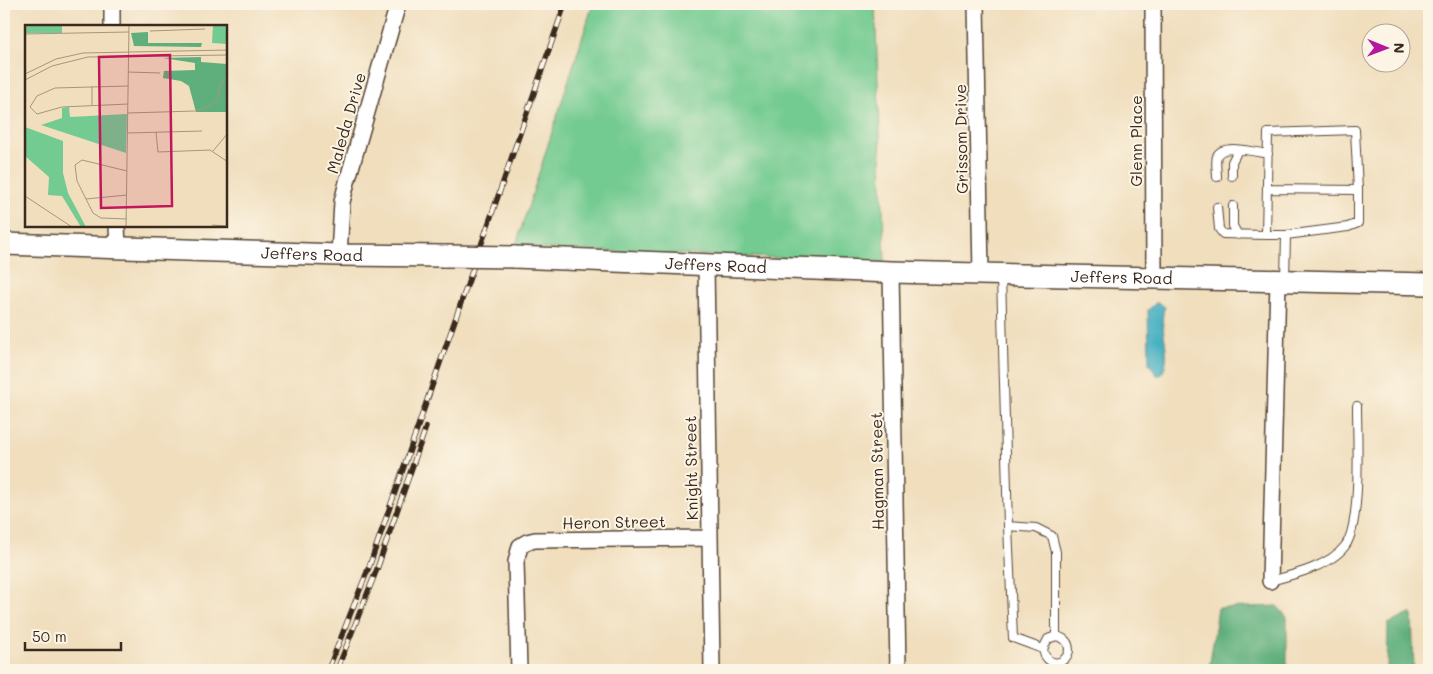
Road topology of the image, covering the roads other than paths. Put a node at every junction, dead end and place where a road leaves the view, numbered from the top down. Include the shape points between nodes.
1 (112, 4) edge
2 (398, 4) edge
3 (976, 4) edge
4 (1153, 4) edge
5 (112, 25) edge
6 (1238, 150) junction
7 (1268, 154) junction
8 (1232, 176) dead end
9 (1217, 177) dead end
10 (1267, 189) junction
11 (1358, 190) junction
12 (1217, 206) dead end
13 (1233, 206) dead end
14 (1238, 235) junction
15 (1266, 235) junction
16 (1286, 235) junction
17 (117, 237) edge
18 (4, 244) edge
19 (339, 255) junction
20 (706, 265) junction
21 (891, 272) junction
22 (991, 274) junction
23 (1154, 279) junction
24 (1282, 281) junction
25 (1429, 284) edge
26 (1357, 406) dead end
27 (1008, 526) junction
28 (709, 538) junction
29 (1270, 581) joint
30 (1056, 636) junction
31 (1043, 649) junction
32 (518, 670) edge
33 (712, 670) edge
34 (898, 670) edge

1 - 5 street
2 - 19 street, Maleda Drive via 342,202
3 - 22 street, Grissom Drive
4 - 23 street, Glenn Place
6 - 7 lane
6 - 8 lane via 1232,162
6 - 9 lane via 1222,150 1218,154
7 - 10 lane
7 - 11 lane via 1268,133 1356,130
10 - 11 lane
10 - 15 lane
11 - 16 lane via 1358,224
12 - 14 lane via 1219,229 1223,234
13 - 14 lane via 1233,226
14 - 15 lane
15 - 16 lane
16 - 24 lane
17 - 18 main road, Jeffers Road
17 - 19 main road, Jeffers Road
19 - 20 main road, Jeffers Road, bridge via 514,257
20 - 21 main road, Jeffers Road
20 - 28 street, Knight Street
21 - 22 main road, Jeffers Road
21 - 34 street, Hagman Street
22 - 23 main road, Jeffers Road
22 - 27 lane
23 - 24 main road, Jeffers Road
24 - 25 main road, Jeffers Road
24 - 29 street
26 - 29 lane via 1353,532 1337,554 1303,573
27 - 30 lane via 1036,528 1052,536 1056,552
27 - 31 lane via 1013,638
28 - 32 street, Heron Street via 535,540 520,546 516,562
28 - 33 street, Knight Street
30 - 31 lane via 1048,639
30 - 31 lane via 1067,642 1069,651 1065,659 1057,663 1049,661

